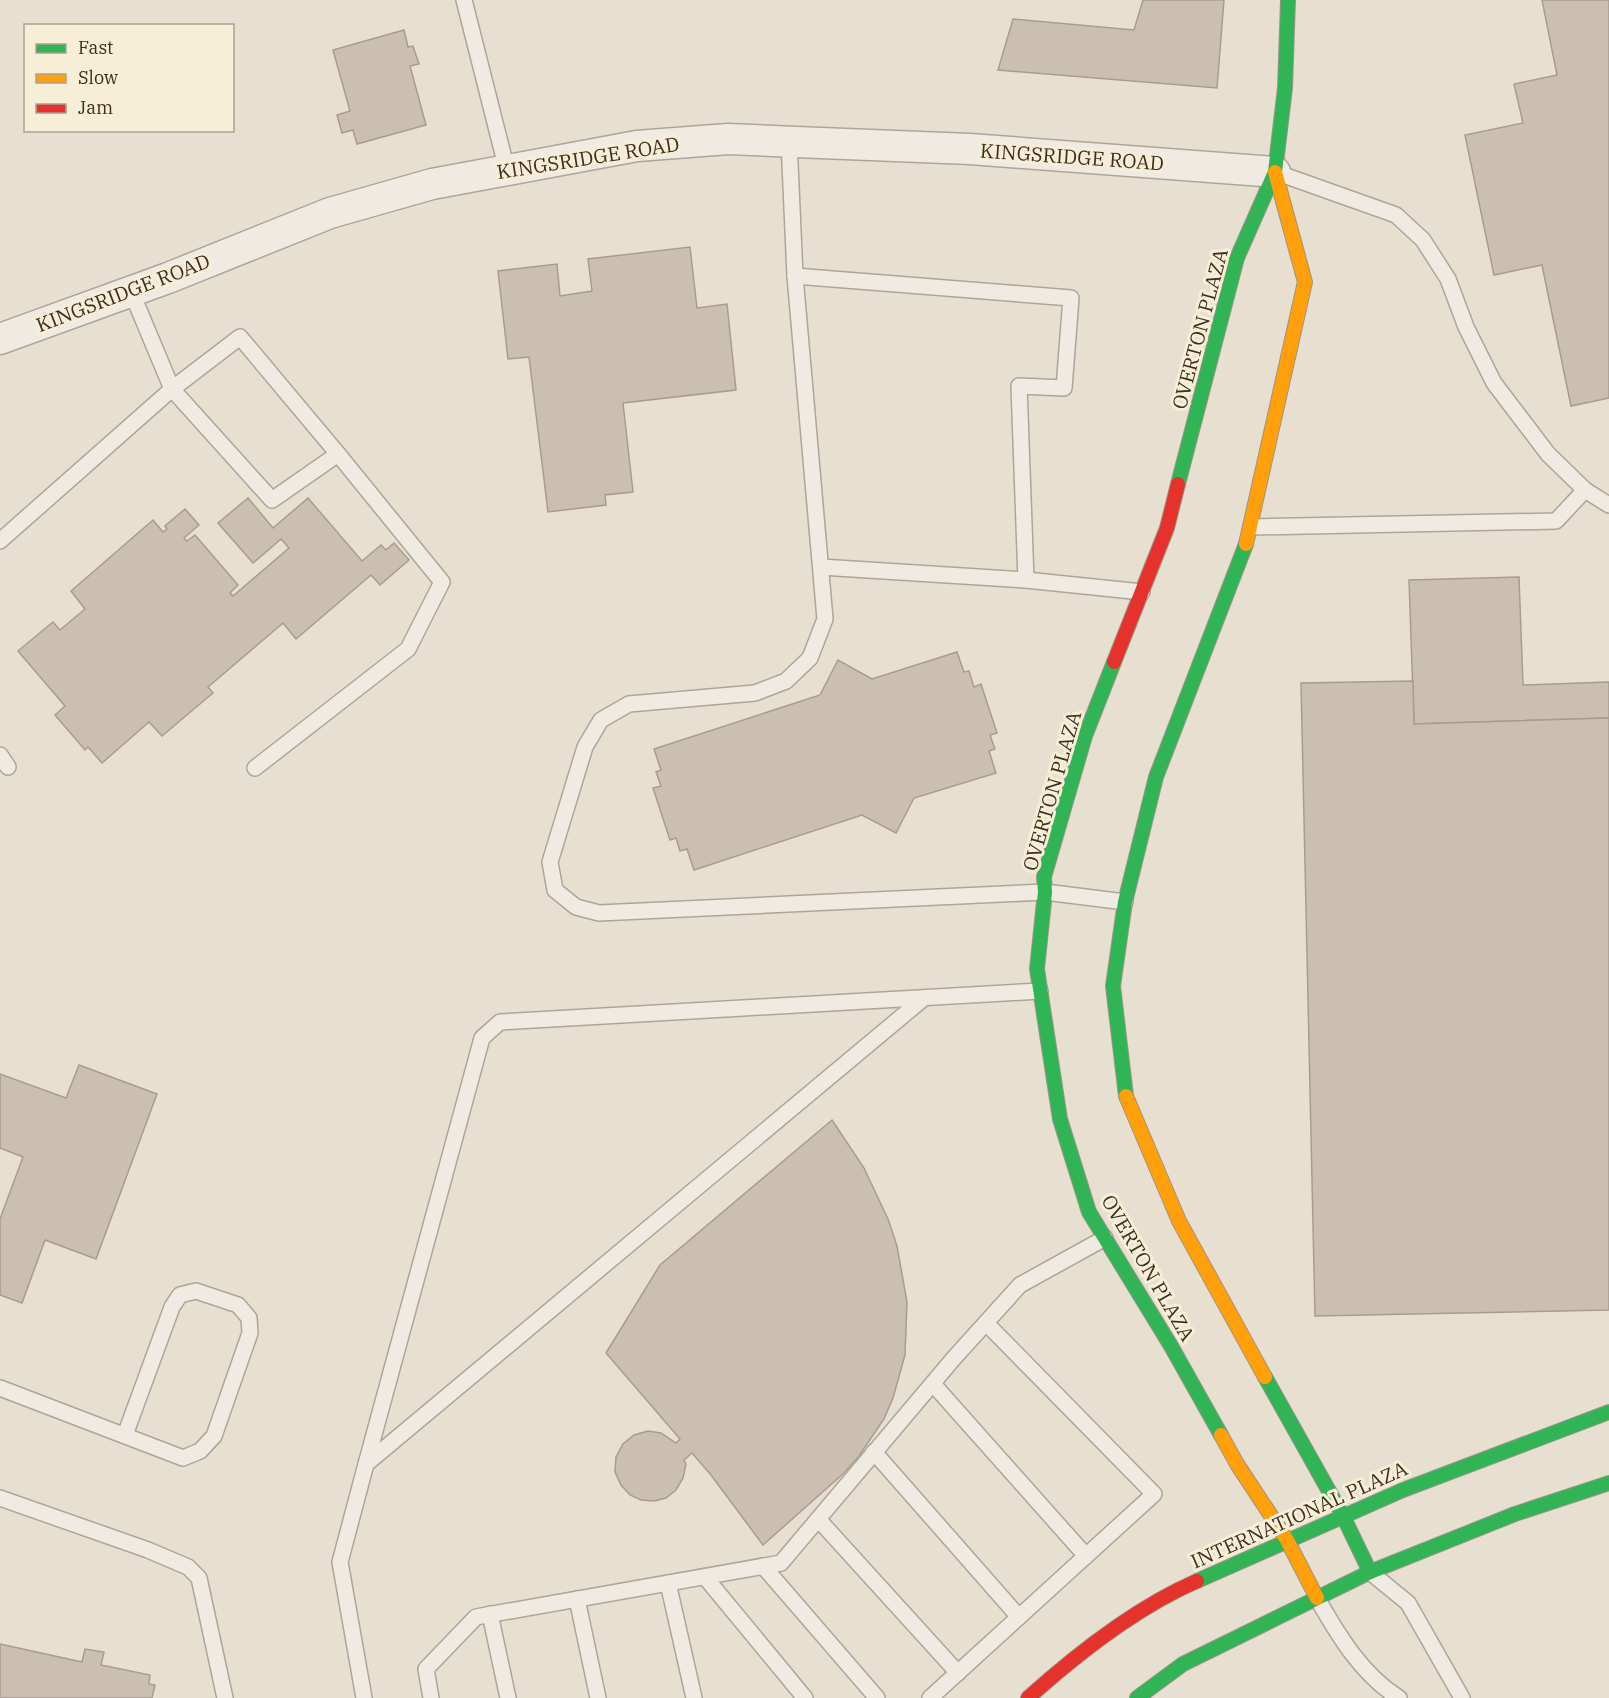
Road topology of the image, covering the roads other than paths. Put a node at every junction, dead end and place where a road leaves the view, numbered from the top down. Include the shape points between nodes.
1 (464, 0) edge
2 (1288, 0) edge
3 (789, 141) junction
4 (507, 170) junction
5 (1275, 172) junction
6 (795, 276) junction
7 (131, 291) junction
8 (0, 339) edge
9 (172, 389) junction
10 (338, 454) junction
11 (1585, 490) junction
12 (1609, 505) edge
13 (1251, 527) junction
14 (0, 541) edge
15 (821, 567) junction
16 (1026, 580) junction
17 (1142, 592) junction
18 (255, 768) dead end
19 (1045, 892) junction
20 (1125, 902) junction
21 (1040, 991) junction
22 (924, 998) junction
23 (1105, 1238) junction
24 (986, 1323) junction
25 (933, 1383) junction
26 (0, 1388) edge
27 (1609, 1412) edge
28 (125, 1435) junction
29 (874, 1452) junction
30 (366, 1464) junction
31 (1609, 1483) edge
32 (0, 1498) edge
33 (1343, 1516) junction
34 (818, 1519) junction
35 (1287, 1540) junction
36 (1086, 1556) junction
37 (763, 1566) junction
38 (1370, 1572) junction
39 (705, 1577) junction
40 (668, 1583) junction
41 (1317, 1598) junction
42 (577, 1599) junction
43 (490, 1614) junction
44 (1019, 1617) junction
45 (958, 1673) junction
46 (225, 1698) edge
47 (364, 1698) edge
48 (431, 1698) edge
49 (508, 1698) edge
50 (598, 1698) edge
51 (694, 1698) edge
52 (805, 1698) edge
53 (877, 1698) edge
54 (930, 1698) edge
55 (1028, 1698) edge
56 (1137, 1698) edge
57 (1399, 1698) edge
58 (1462, 1698) edge

1 - 4 lane
2 - 5 street, OVERTON PLAZA via 1285,88
3 - 4 street, KINGSRIDGE ROAD via 728,139 636,146
3 - 5 street, KINGSRIDGE ROAD via 970,149
3 - 6 lane
4 - 7 street, KINGSRIDGE ROAD via 432,184 330,213
5 - 11 lane via 1396,215 1422,240 1448,279 1494,383 1548,454
5 - 13 street, OVERTON PLAZA via 1305,282
5 - 17 street, OVERTON PLAZA via 1237,258 1167,528
6 - 15 lane
6 - 16 lane via 1071,298 1064,388 1019,386
7 - 8 street, KINGSRIDGE ROAD
7 - 9 lane
9 - 10 lane via 272,500
9 - 10 lane via 240,337
9 - 14 lane
10 - 18 lane via 442,582 408,649
11 - 12 lane
11 - 13 lane via 1556,521
13 - 20 street, OVERTON PLAZA via 1156,777
15 - 16 lane
15 - 19 lane via 825,619 810,658 786,681 755,693 629,704 601,720 585,747 550,862 555,890 576,907 599,914
16 - 17 lane
17 - 19 street, OVERTON PLAZA via 1085,736 1044,877
19 - 20 lane
19 - 21 street, OVERTON PLAZA via 1037,969
20 - 33 street, OVERTON PLAZA via 1113,986 1125,1094 1179,1221
21 - 22 lane
21 - 23 street, OVERTON PLAZA via 1060,1119 1089,1212
22 - 30 lane
22 - 30 lane via 500,1022 482,1038
23 - 24 lane via 1020,1285
23 - 35 street, OVERTON PLAZA via 1237,1464
24 - 25 lane
24 - 36 lane via 1154,1494
25 - 29 lane
25 - 36 lane
26 - 28 lane
27 - 33 street, INTERNATIONAL PLAZA
28 - 28 lane via 183,1458 200,1451 214,1436 250,1334 249,1318 238,1305 196,1292 180,1295 172,1307
29 - 34 lane
29 - 44 lane
30 - 47 lane via 340,1562
31 - 38 street via 1515,1514
32 - 46 lane via 188,1567 199,1578
33 - 35 street, INTERNATIONAL PLAZA
33 - 38 street, OVERTON PLAZA
34 - 37 lane via 781,1563
34 - 45 lane
35 - 41 street, OVERTON PLAZA
35 - 55 street, INTERNATIONAL PLAZA via 1174,1591 1111,1631
36 - 44 lane
37 - 39 lane
37 - 53 lane
38 - 41 street
38 - 58 lane via 1408,1603
39 - 40 lane
39 - 52 lane
40 - 42 lane
40 - 51 lane
41 - 56 street via 1183,1664
41 - 57 lane via 1342,1641 1383,1689
42 - 43 lane
42 - 50 lane
43 - 48 lane via 476,1617 426,1669
43 - 49 lane
44 - 45 lane
45 - 54 lane

